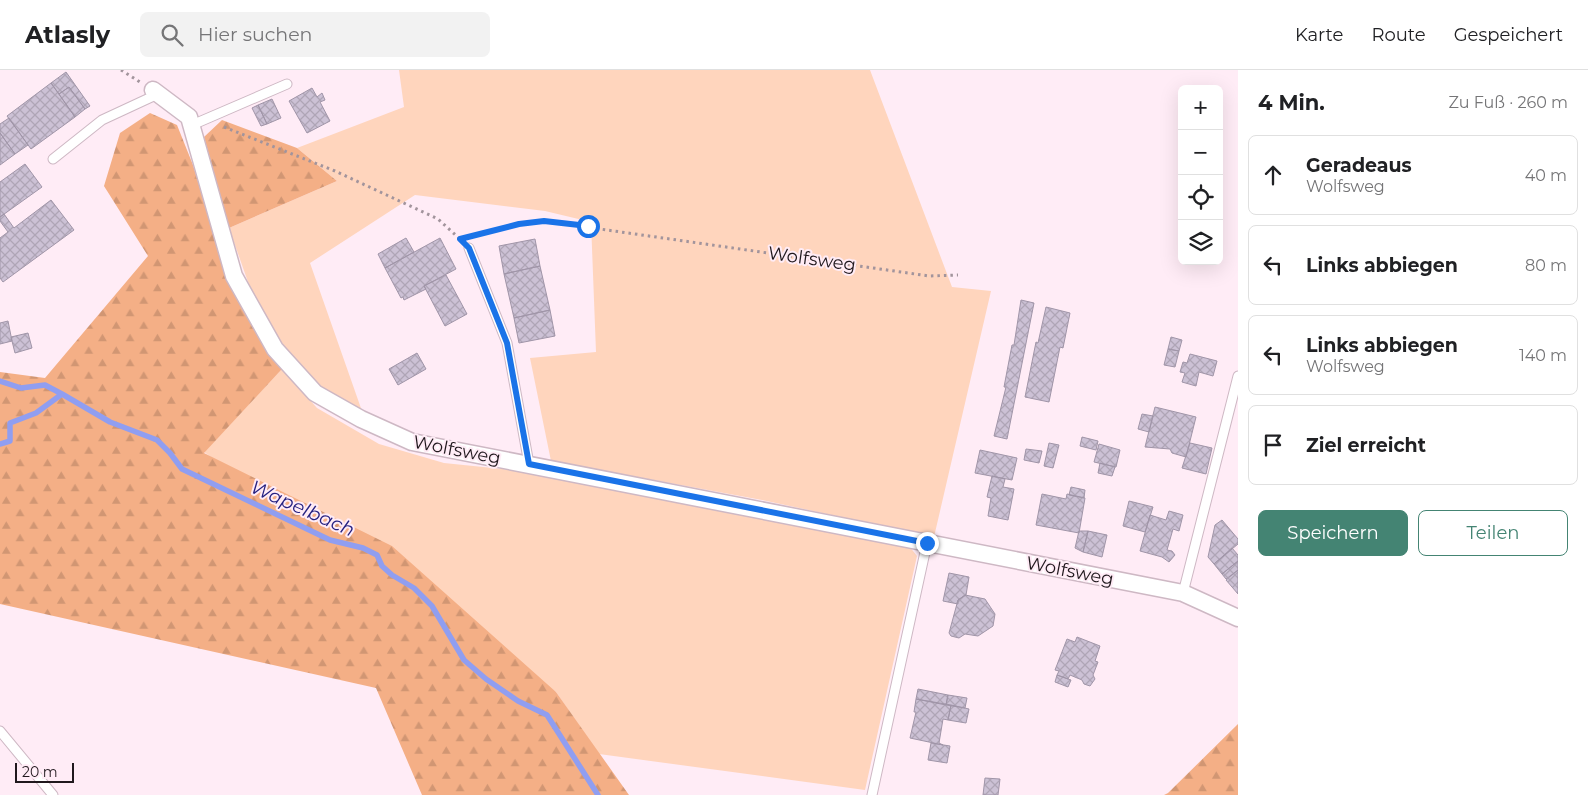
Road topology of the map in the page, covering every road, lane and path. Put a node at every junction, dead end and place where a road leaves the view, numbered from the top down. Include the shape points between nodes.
1 (287, 84) dead end
2 (155, 92) joint
3 (198, 122) junction
4 (53, 159) dead end
5 (460, 239) junction
6 (469, 248) joint
7 (958, 275) dead end
8 (1238, 376) edge
9 (529, 464) junction
10 (927, 543) junction
11 (1183, 593) junction
12 (1238, 618) edge
13 (0, 731) edge
14 (53, 795) edge
15 (872, 795) edge

1 - 3 lane
2 - 3 street, Wolfsweg
2 - 4 lane via 102,120
3 - 5 path via 335,172 438,219
3 - 9 street, Wolfsweg via 234,276 275,349 315,393 412,442
5 - 6 path
5 - 7 path, Wolfsweg via 544,221 929,276
6 - 9 lane via 507,343
8 - 11 lane
9 - 10 street, Wolfsweg
10 - 11 street, Wolfsweg
10 - 15 lane
11 - 12 street, Wolfsweg
13 - 14 lane

